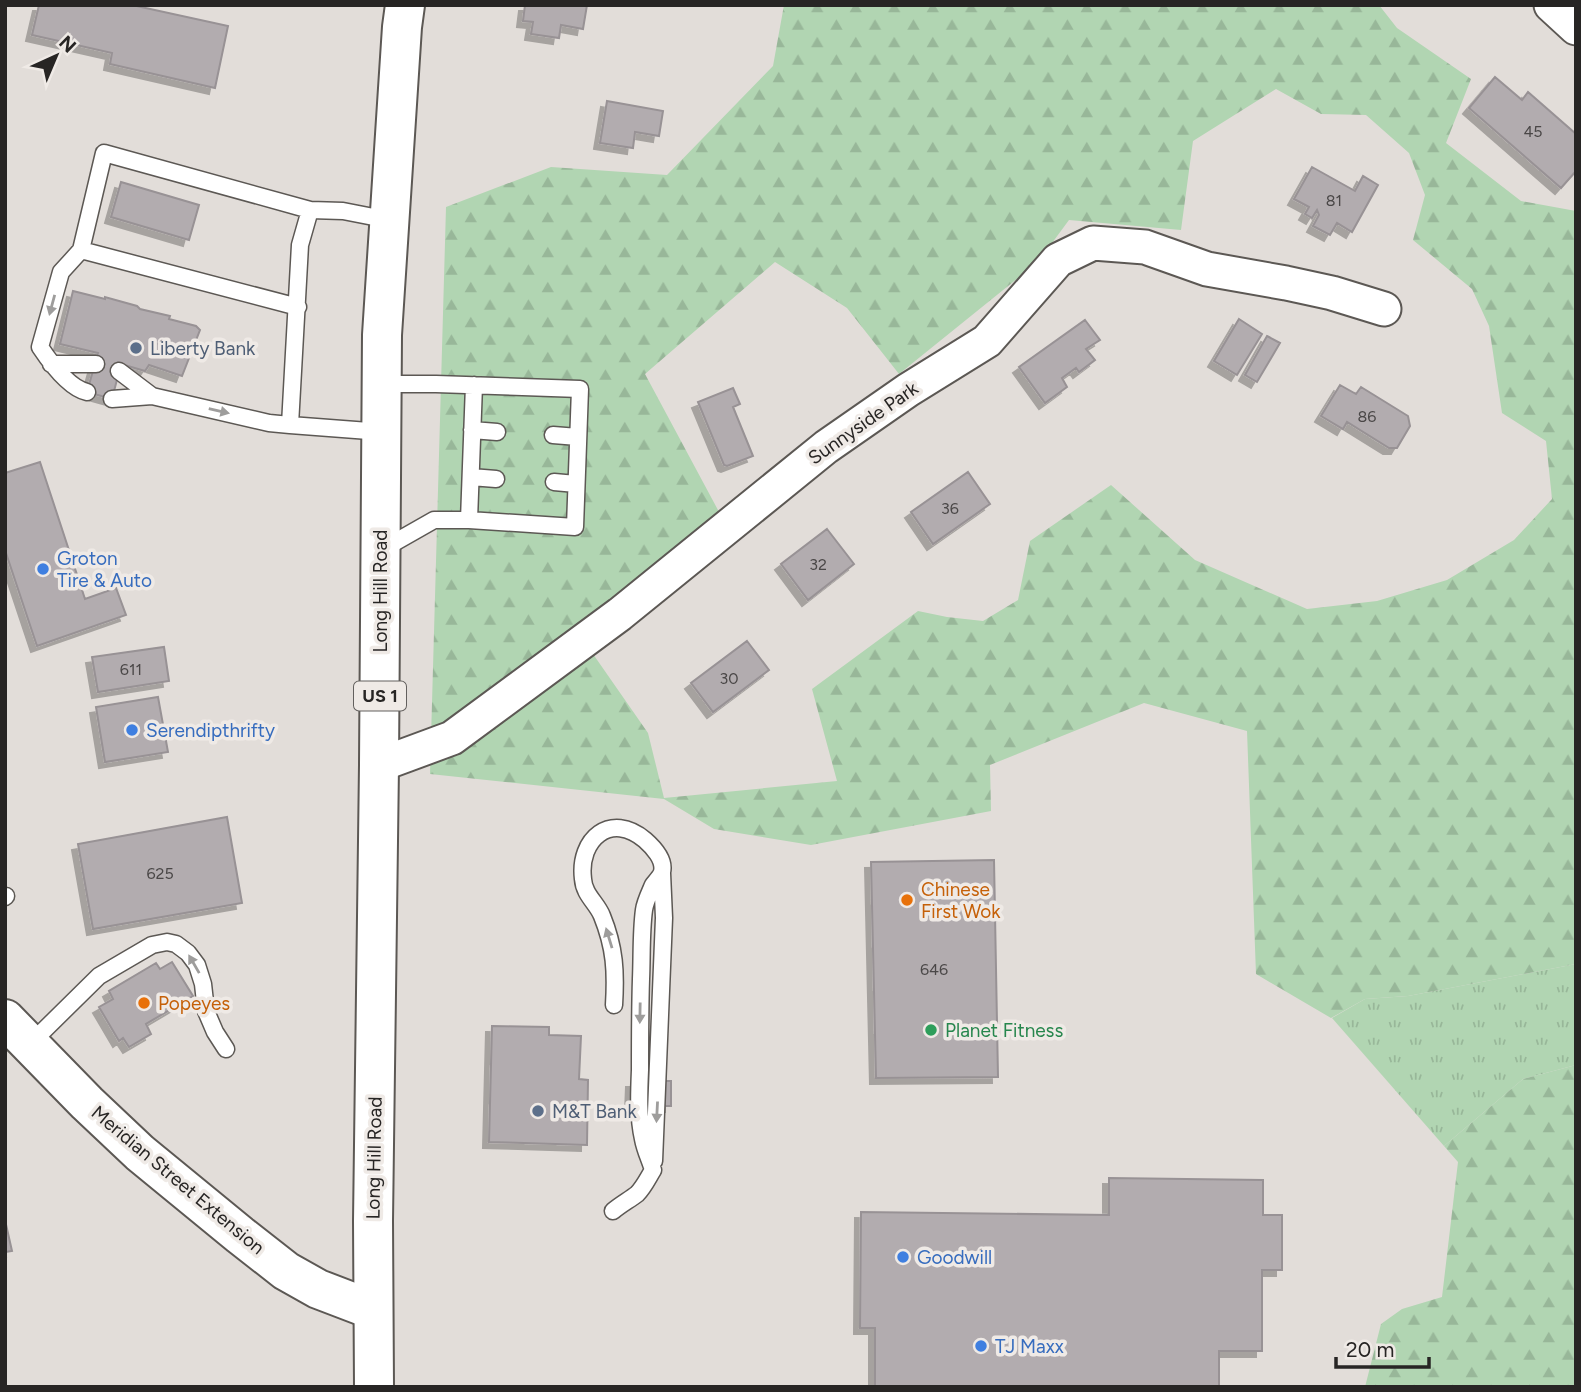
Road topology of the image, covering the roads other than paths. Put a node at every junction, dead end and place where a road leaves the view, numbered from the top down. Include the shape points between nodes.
1 (405, 5) edge
2 (1551, 5) edge
3 (1576, 28) edge
4 (310, 210) junction
5 (389, 220) junction
6 (81, 250) junction
7 (298, 307) junction
8 (1384, 309) dead end
9 (51, 364) junction
10 (96, 364) dead end
11 (119, 371) dead end
12 (383, 384) junction
13 (474, 385) junction
14 (87, 392) dead end
15 (152, 396) junction
16 (112, 399) dead end
17 (290, 425) junction
18 (472, 430) junction
19 (382, 432) junction
20 (497, 432) dead end
21 (554, 435) dead end
22 (578, 437) junction
23 (471, 477) junction
24 (496, 479) dead end
25 (554, 482) dead end
26 (576, 484) junction
27 (469, 520) junction
28 (381, 551) junction
29 (379, 765) junction
30 (614, 1006) dead end
31 (17, 1031) edge
32 (226, 1049) dead end
33 (613, 1211) dead end
34 (373, 1311) junction
35 (374, 1387) edge

1 - 5 main road, Long Hill Road / US 1
2 - 3 street
4 - 5 lane
4 - 6 lane via 104,152
4 - 7 lane via 300,245
5 - 12 main road, Long Hill Road / US 1
6 - 7 lane
6 -> 9 lane via 61,272 40,347
7 - 17 lane
8 - 29 street, Sunnyside Park via 1332,293 1207,269 1145,247 1093,243 1058,260 987,341 826,447 620,614 452,738
9 - 10 lane
9 - 14 lane
11 - 15 lane
12 - 13 lane
12 - 19 main road, Long Hill Road / US 1
13 - 18 lane
13 - 22 lane via 580,389
15 - 16 lane
15 -> 17 lane
17 - 19 lane
18 - 20 lane
18 - 23 lane
19 - 28 main road, Long Hill Road / US 1
21 - 22 lane
22 - 26 lane
23 - 24 lane
23 - 27 lane
25 - 26 lane
26 - 27 lane via 575,527
27 - 28 lane via 434,520
28 - 29 main road, Long Hill Road / US 1
29 - 34 main road, Long Hill Road / US 1
30 -> 33 lane via 613,951 583,870 588,847 602,832 622,827 654,848 662,873 644,909 641,995 639,1115 653,1170 636,1195
32 -> 31 lane via 206,1011 197,965 188,953 167,942 152,945 99,976
31 - 34 main road, Meridian Street Extension via 140,1153 286,1271
34 - 35 main road, Long Hill Road / US 1

